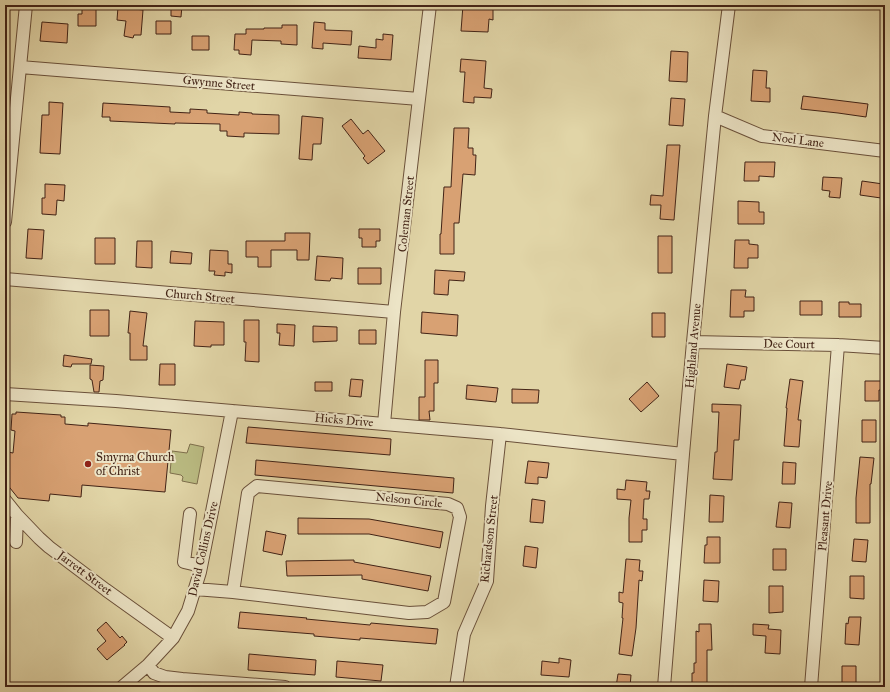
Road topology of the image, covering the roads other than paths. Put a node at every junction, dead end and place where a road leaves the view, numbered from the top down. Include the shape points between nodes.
1 (26, 5) edge
2 (430, 5) edge
3 (729, 5) edge
4 (20, 67) junction
5 (418, 99) junction
6 (715, 116) junction
7 (10, 132) edge
8 (885, 151) edge
9 (5, 222) edge
10 (5, 279) edge
11 (394, 312) junction
12 (693, 342) junction
13 (838, 345) junction
14 (885, 348) edge
15 (5, 394) edge
16 (232, 411) junction
17 (384, 424) junction
18 (500, 434) junction
19 (683, 454) junction
20 (5, 500) edge
21 (190, 514) dead end
22 (17, 515) junction
23 (16, 542) dead end
24 (201, 566) junction
25 (195, 589) junction
26 (232, 592) junction
27 (173, 638) junction
28 (148, 665) junction
29 (182, 683) edge
30 (122, 687) edge
31 (285, 687) edge
32 (456, 687) edge
33 (664, 687) edge
34 (811, 687) edge

1 - 4 street
2 - 5 street, Coleman Street
3 - 6 street, Highland Avenue
4 - 5 street, Gwynne Street
4 - 7 street
5 - 11 street, Coleman Street
6 - 8 street, Noel Lane via 762,136
6 - 12 street, Highland Avenue
7 - 9 street
10 - 11 street, Church Street
11 - 17 street, Coleman Street
12 - 13 street, Dee Court
12 - 19 street, Highland Avenue
13 - 14 street, Dee Court
13 - 34 street, Pleasant Drive
15 - 16 street, Hicks Drive
16 - 17 street, Hicks Drive
16 - 24 street, David Collins Drive
17 - 18 street, Hicks Drive
18 - 19 street, Hicks Drive
18 - 32 street, Richardson Street via 487,581 464,634
19 - 33 street, Highland Avenue
20 - 22 street, Jarrett Street
21 - 24 street via 184,562
22 - 23 street
22 - 27 street, Jarrett Street via 49,547
24 - 25 street, David Collins Drive
25 - 26 street, Nelson Circle
25 - 27 street, David Collins Drive via 188,611
26 - 26 street, Nelson Circle via 409,613 427,612 444,602 460,517 457,508 448,504 257,486 248,493
27 - 28 street, David Collins Drive
28 - 29 street via 154,673
28 - 30 street, David Collins Drive
29 - 31 street

